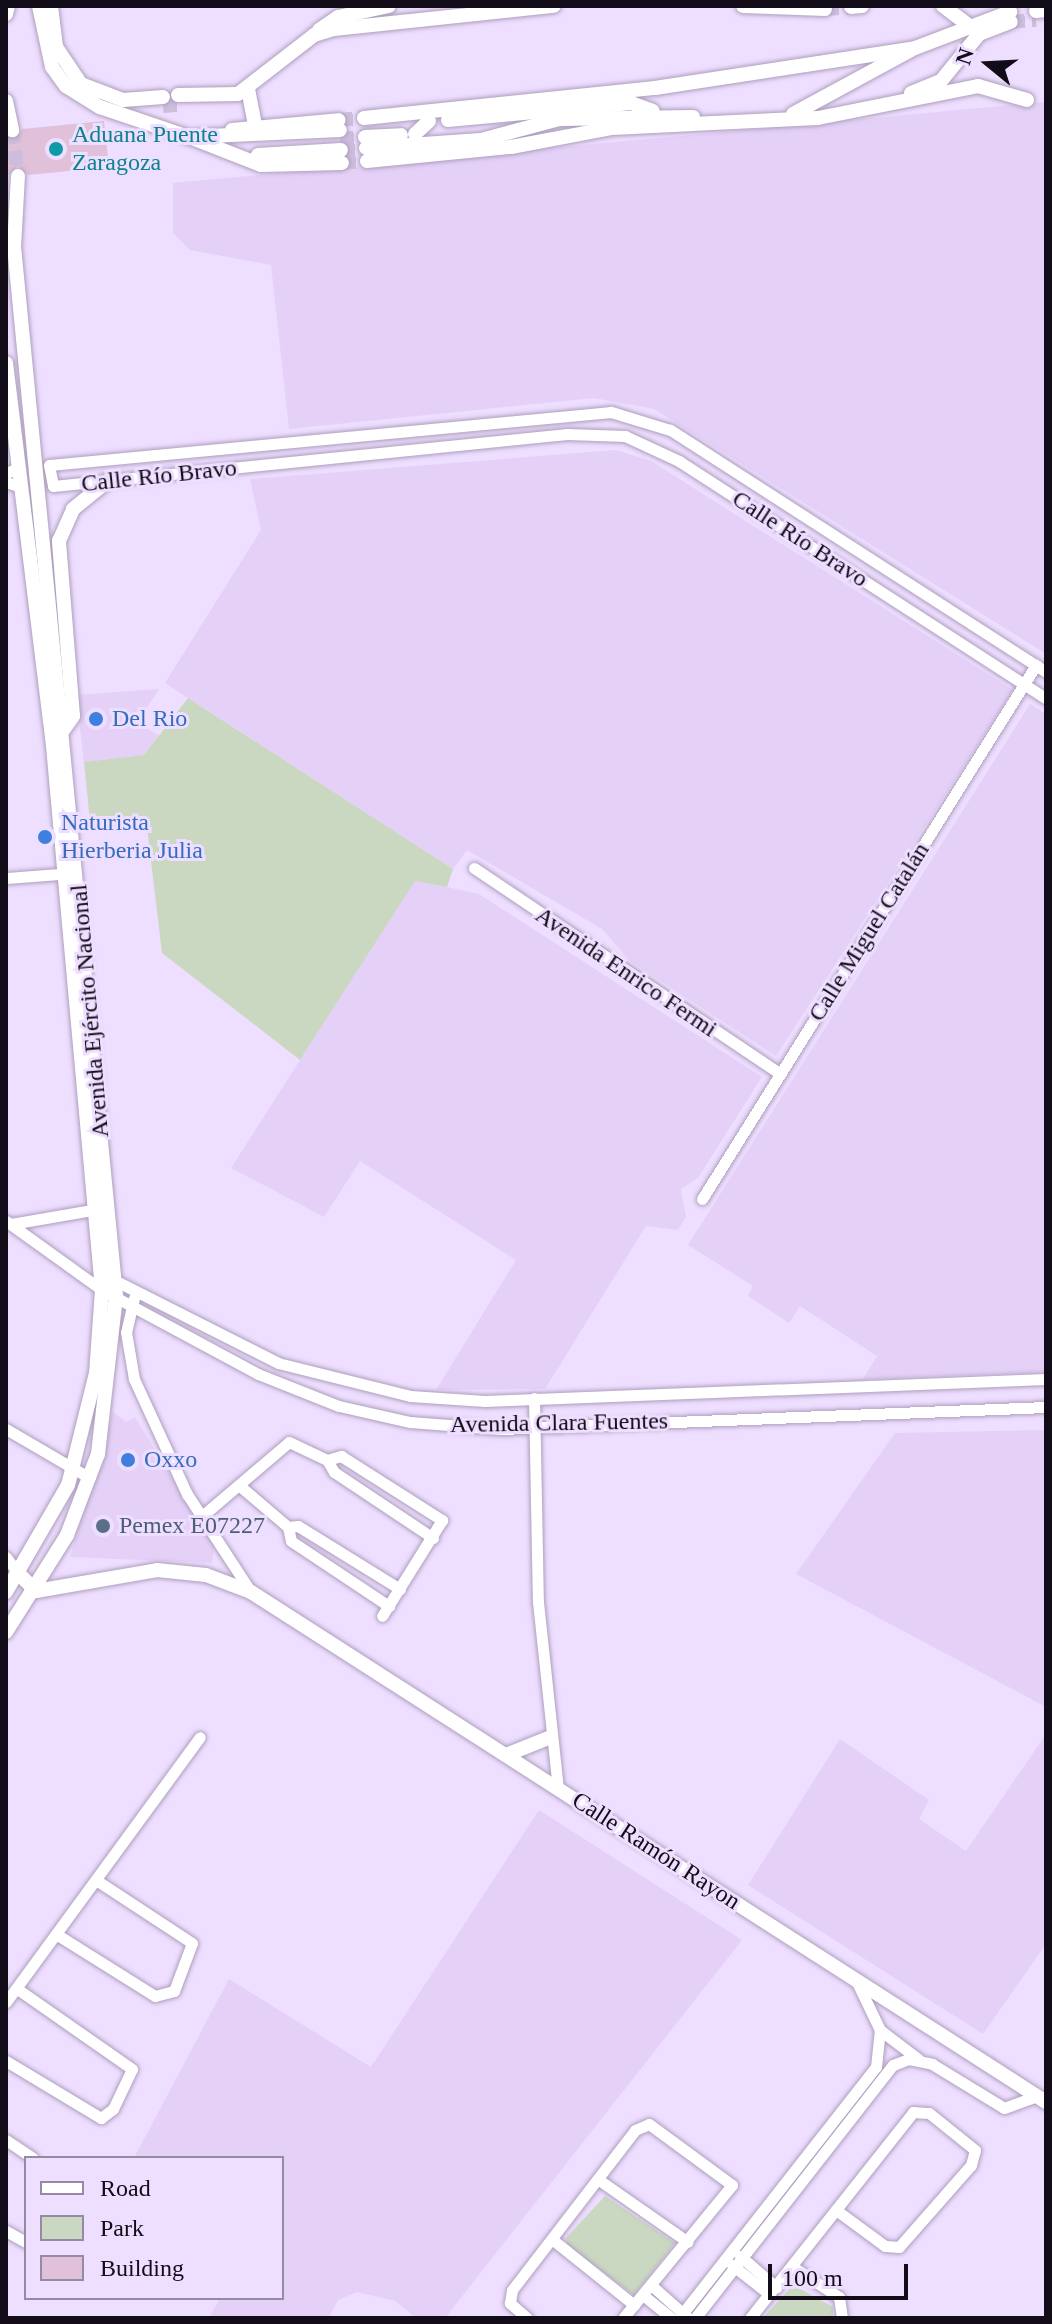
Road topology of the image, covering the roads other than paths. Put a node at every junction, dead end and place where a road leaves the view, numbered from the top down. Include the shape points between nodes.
1 (8, 6) edge
2 (39, 6) edge
3 (51, 6) edge
4 (389, 6) edge
5 (554, 6) edge
6 (743, 6) edge
7 (862, 6) edge
8 (943, 6) edge
9 (851, 7) edge
10 (825, 9) dead end
11 (6, 14) edge
12 (1011, 17) tunnel mouth
13 (973, 29) junction
14 (314, 35) junction
15 (915, 48) junction
16 (655, 88) junction
17 (248, 89) junction
18 (1027, 100) dead end
19 (6, 101) edge
20 (631, 103) junction
21 (660, 113) junction
22 (806, 117) junction
23 (786, 118) junction
24 (429, 121) junction
25 (715, 121) junction
26 (255, 126) junction
27 (12, 130) dead end
28 (415, 134) junction
29 (188, 137) junction
30 (365, 138) junction
31 (340, 140) junction
32 (431, 140) junction
33 (18, 176) tunnel mouth
34 (6, 363) edge
35 (293, 442) junction
36 (211, 449) junction
37 (293, 463) junction
38 (214, 469) junction
39 (12, 470) edge
40 (109, 480) junction
41 (6, 482) edge
42 (21, 487) junction
43 (779, 500) junction
44 (774, 523) junction
45 (49, 589) junction
46 (1041, 668) edge
47 (1025, 684) junction
48 (1046, 698) edge
49 (64, 729) junction
50 (474, 868) dead end
51 (71, 873) junction
52 (6, 878) edge
53 (780, 1074) junction
54 (702, 1199) dead end
55 (98, 1209) junction
56 (8, 1223) edge
57 (109, 1285) junction
58 (138, 1291) junction
59 (132, 1304) junction
60 (1046, 1379) edge
61 (534, 1398) junction
62 (1046, 1407) edge
63 (537, 1427) junction
64 (6, 1429) edge
65 (327, 1460) junction
66 (72, 1470) junction
67 (90, 1478) junction
68 (241, 1487) junction
69 (202, 1516) junction
70 (288, 1527) junction
71 (433, 1538) junction
72 (6, 1557) edge
73 (19, 1574) junction
74 (400, 1589) junction
75 (36, 1591) junction
76 (6, 1592) edge
77 (251, 1592) junction
78 (6, 1632) edge
79 (200, 1737) dead end
80 (548, 1738) junction
81 (506, 1755) junction
82 (558, 1788) junction
83 (96, 1880) junction
84 (56, 1934) junction
85 (855, 1978) junction
86 (16, 1988) junction
87 (6, 2002) edge
88 (880, 2030) junction
89 (919, 2059) junction
90 (6, 2061) edge
91 (1041, 2099) edge
92 (6, 2140) edge
93 (30, 2156) edge
94 (599, 2180) junction
95 (836, 2210) junction
96 (6, 2231) edge
97 (553, 2240) junction
98 (24, 2241) edge
99 (688, 2242) junction
100 (735, 2259) junction
101 (793, 2267) junction
102 (647, 2290) junction
103 (773, 2291) junction
104 (634, 2305) junction
105 (686, 2317) edge
106 (527, 2318) edge
107 (623, 2318) edge
108 (671, 2318) edge
109 (750, 2318) edge
110 (842, 2318) edge

1 - 11 main road
2 - 29 main road via 47,56 66,86 100,107
3 - 17 main road via 56,47 74,77 101,95 171,101
4 - 14 main road via 338,17
5 - 14 main road via 373,21
6 - 10 main road
7 - 9 main road
8 - 13 main road
12 - 13 main road
13 - 15 main road
13 - 22 main road via 952,71 922,90
14 - 17 main road
15 - 16 main road
15 - 23 main road via 846,92
16 - 20 main road
16 - 30 main road
17 - 26 main road
18 - 22 main road via 978,86
19 - 27 main road
20 - 21 main road
20 - 24 main road
21 - 25 main road
21 - 32 main road via 559,119 481,140
22 - 23 main road
23 - 25 main road
24 - 28 main road
24 - 30 main road
25 - 30 main road
26 - 29 main road
26 - 31 main road
28 - 30 main road
28 - 32 main road
29 - 31 main road
29 - 31 main road via 261,165
30 - 32 main road
33 - 45 main road, Avenida Ejército Nacional via 14,247
34 - 39 main road, Avenida Ejército Nacional
35 - 36 street, Calle Río Bravo
35 - 37 street
35 - 43 street, Calle Río Bravo via 611,412 670,430
36 - 38 street
36 - 40 street, Calle Río Bravo via 49,465 53,486
37 - 38 street, Calle Río Bravo
37 - 44 street, Calle Río Bravo via 605,433 652,445
38 - 40 street, Calle Río Bravo
39 - 42 main road, Avenida Ejército Nacional
39 - 45 main road via 26,474
40 - 49 main road via 73,509 59,541 73,716
41 - 42 street
42 - 51 main road, Avenida Ejército Nacional
43 - 44 street
43 - 46 street, Calle Río Bravo
44 - 47 street, Calle Río Bravo
45 - 49 main road, Avenida Ejército Nacional
46 - 47 street, Calle Miguel Catalán
47 - 48 street, Calle Río Bravo
47 - 53 street, Calle Miguel Catalán
49 - 51 main road, Avenida Ejército Nacional
50 - 53 street, Avenida Enrico Fermi
51 - 52 street
51 - 55 main road, Avenida Ejército Nacional
51 - 57 main road, Avenida Ejército Nacional
53 - 54 street, Calle Miguel Catalán
55 - 56 street
55 - 57 main road, Avenida Ejército Nacional
56 - 57 street
57 - 58 street, Avenida Clara Fuentes
57 - 59 street, Avenida Clara Fuentes
57 - 66 main road, Avenida Ejército Nacional via 96,1373
57 - 67 main road, Avenida Ejército Nacional via 110,1398
58 - 59 street
58 - 61 street, Avenida Clara Fuentes via 251,1350 339,1383 437,1399
59 - 63 street, Avenida Clara Fuentes via 258,1374 339,1406 446,1426
59 - 69 street via 126,1332 134,1379
60 - 61 street, Avenida Clara Fuentes
61 - 63 street
62 - 63 street, Avenida Clara Fuentes
63 - 80 street
64 - 66 street
65 - 68 street via 283,1443
65 - 71 street via 334,1472
65 - 71 street via 341,1456 441,1519
66 - 67 street
66 - 73 main road, Avenida Ejército Nacional
67 - 75 main road, Avenida Ejército Nacional
68 - 69 street
68 - 70 street
69 - 77 street
70 - 74 street via 298,1526
70 - 74 street via 291,1541 386,1611
71 - 74 street
72 - 73 street
73 - 75 main road
73 - 76 main road, Avenida Ejército Nacional
75 - 77 main road, Calle Ramón Rayon via 157,1570 206,1575
75 - 78 main road, Avenida Ejército Nacional
77 - 81 main road, Calle Ramón Rayon
79 - 83 street
80 - 81 main road
80 - 82 street
81 - 82 main road, Calle Ramón Rayon
82 - 85 main road, Calle Ramón Rayon
83 - 84 street
83 - 84 street via 192,1943 174,1991 155,1996
84 - 86 street
85 - 88 street
85 - 91 main road, Calle Ramón Rayon
86 - 87 street
86 - 90 street via 132,2069 113,2109 101,2118
88 - 89 street
88 - 100 street via 876,2067
89 - 91 street via 1004,2108
89 - 100 street via 887,2072
92 - 93 street
94 - 97 street
94 - 99 street
94 - 99 street via 635,2130 649,2124 725,2173 728,2192
95 - 95 street via 913,2112 929,2113 975,2150 971,2165 899,2247 885,2246
95 - 101 street
96 - 98 street
97 - 104 street
97 - 106 street via 510,2296
99 - 102 street
100 - 103 street
100 - 105 street
101 - 103 street
101 - 110 street via 839,2297
102 - 104 street
102 - 105 street
102 - 108 street
103 - 109 street
104 - 107 street

